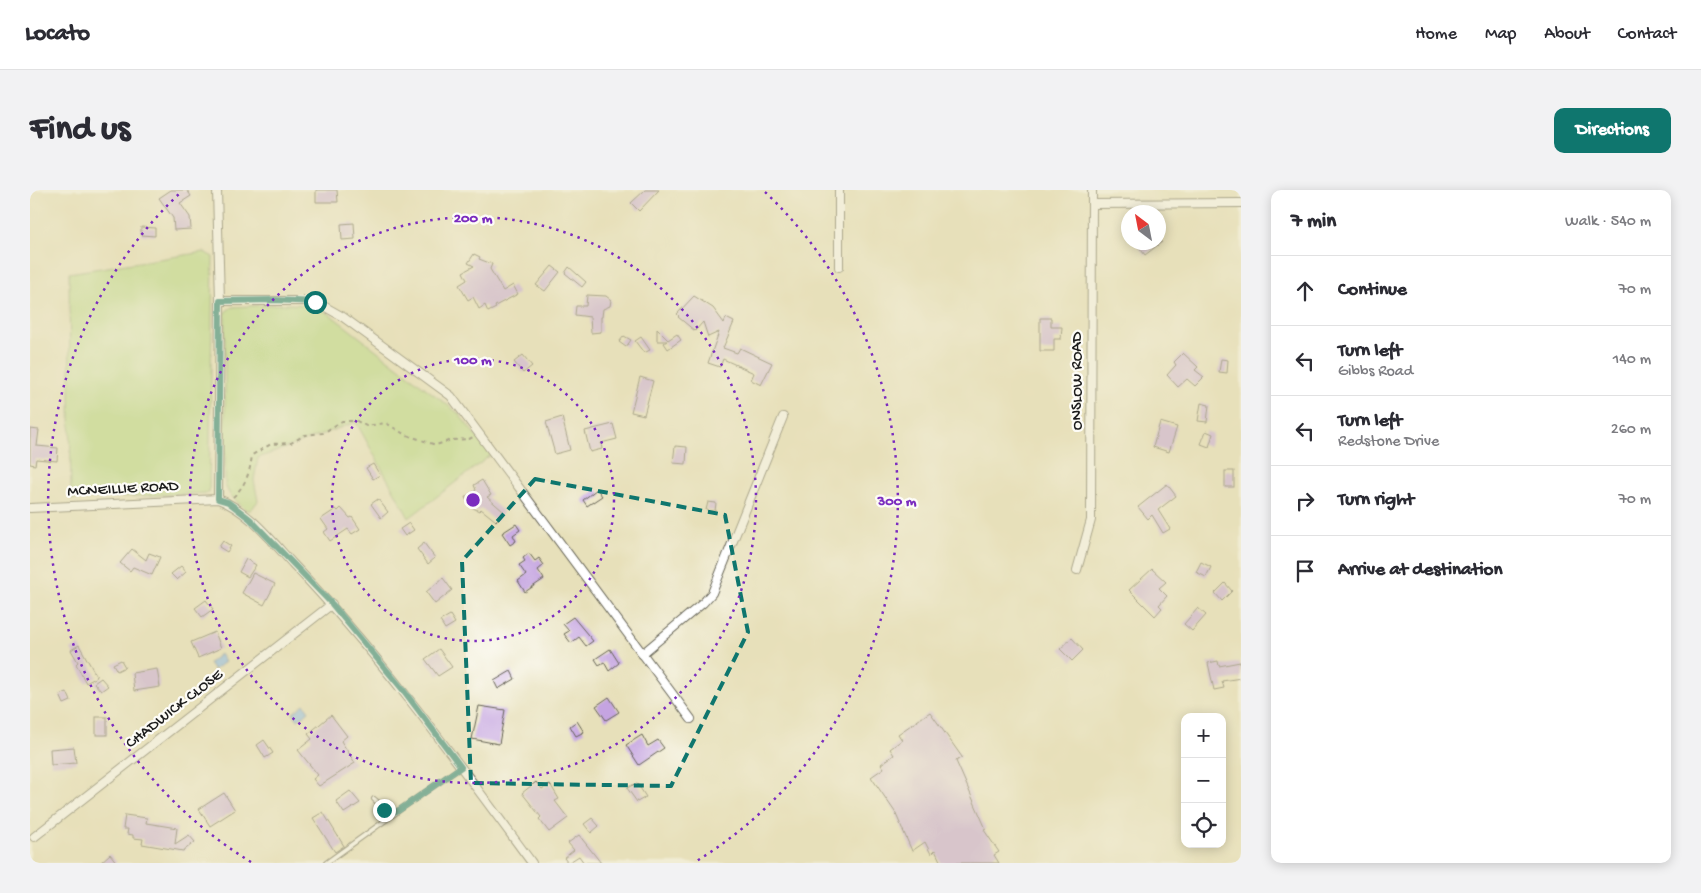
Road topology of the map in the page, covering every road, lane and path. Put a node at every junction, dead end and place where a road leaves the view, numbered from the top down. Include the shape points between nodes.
1 (217, 190) edge
2 (839, 190) edge
3 (1092, 190) edge
4 (1241, 203) edge
5 (1092, 204) junction
6 (839, 267) dead end
7 (220, 301) junction
8 (783, 417) dead end
9 (479, 434) junction
10 (218, 499) junction
11 (228, 502) junction
12 (30, 508) edge
13 (1077, 570) dead end
14 (332, 604) junction
15 (642, 654) junction
16 (691, 719) dead end
17 (461, 767) junction
18 (374, 799) dead end
19 (398, 811) junction
20 (34, 837) dead end
21 (326, 863) edge
22 (532, 863) edge

1 - 7 street
2 - 6 street
3 - 5 street, ONSLOW ROAD
4 - 5 street
5 - 13 street, ONSLOW ROAD via 1091,520
7 - 9 street via 310,301 329,309 451,396
7 - 10 street
8 - 15 street via 712,592 703,604
9 - 11 path via 436,445 386,424 366,426 357,421 342,421 323,433 305,435 291,443 271,444 252,455 250,473
9 - 15 street
10 - 11 street, MCNEILLIE ROAD
10 - 12 street, MCNEILLIE ROAD
11 - 14 street
14 - 17 street
14 - 20 street, CHADWICK CLOSE
15 - 16 street
17 - 19 lane
17 - 22 street
18 - 19 lane via 388,812
19 - 21 lane

